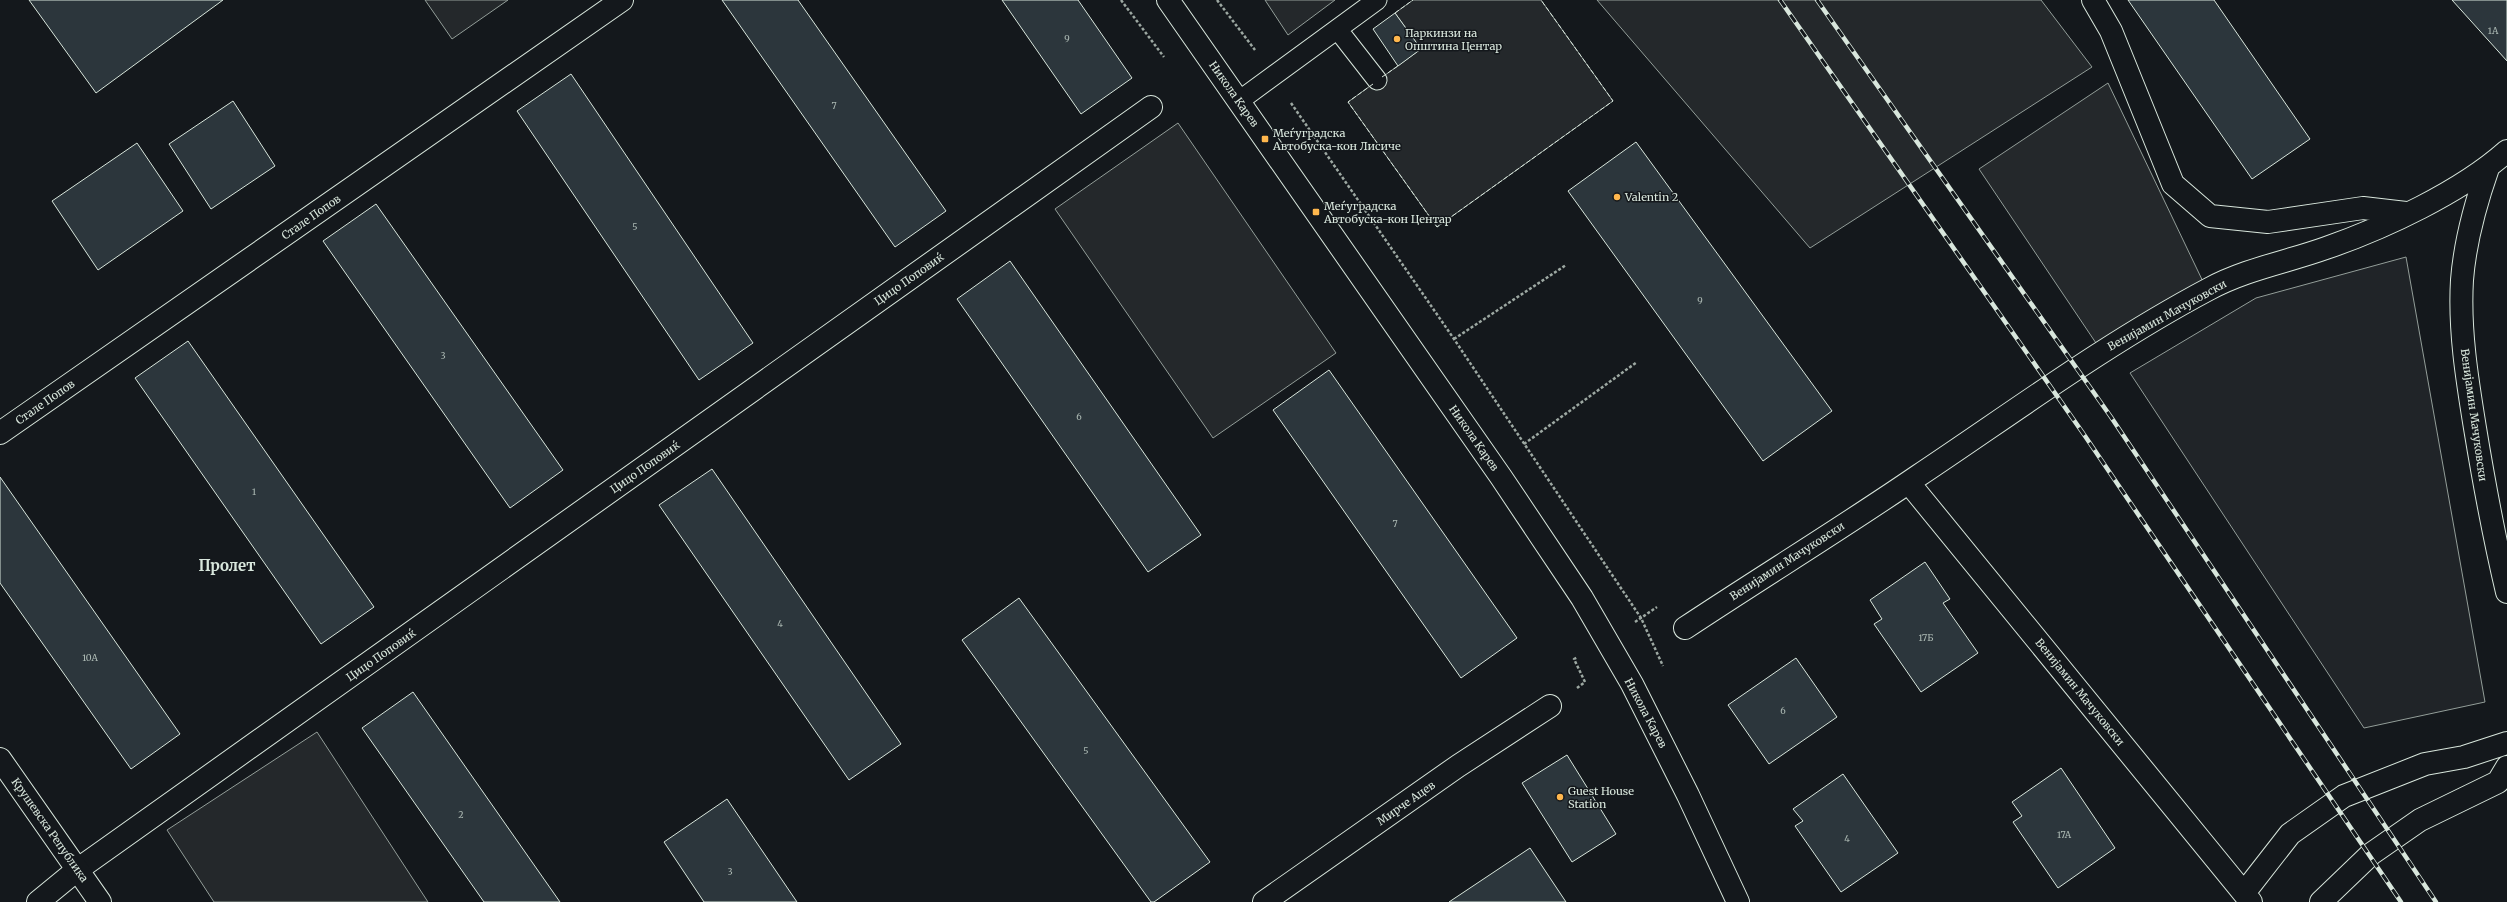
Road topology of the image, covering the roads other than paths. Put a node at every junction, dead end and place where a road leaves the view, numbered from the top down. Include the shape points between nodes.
1 (622, 0) edge
2 (1168, 0) edge
3 (1377, 0) edge
4 (2093, 0) edge
5 (1338, 30) junction
6 (1378, 80) dead end
7 (1239, 101) junction
8 (1151, 107) dead end
9 (2507, 151) edge
10 (2488, 168) junction
11 (2406, 213) junction
12 (0, 433) edge
13 (1909, 483) junction
14 (2507, 592) edge
15 (1685, 628) dead end
16 (1550, 706) dead end
17 (2507, 743) edge
18 (0, 759) edge
19 (2507, 767) edge
20 (77, 870) junction
21 (2247, 897) edge
22 (38, 902) edge
23 (100, 902) edge
24 (1264, 902) edge
25 (1738, 902) edge
26 (2321, 902) edge

1 - 12 street, Стале Попов
2 - 7 street, Никола Карев
3 - 5 lane
4 - 11 street via 2111,31 2173,184 2210,216 2268,222 2363,208
5 - 6 lane
5 - 7 lane
7 - 25 street, Никола Карев via 1501,477 1582,598 1632,684
8 - 20 street, Цицо Поповиќ
9 - 10 street, Венијамин Мачуковски
10 - 11 street, Венијамин Мачуковски
10 - 14 street, Венијамин Мачуковски via 2475,205 2467,243 2462,280 2462,322 2468,385 2480,460 2494,540
11 - 13 street, Венијамин Мачуковски via 2326,249 2268,265 2207,290 2116,343
13 - 15 street, Венијамин Мачуковски
13 - 21 street, Венијамин Мачуковски
16 - 24 street, Мирче Ацев via 1458,766
17 - 21 street via 2464,757 2425,764 2344,796 2290,834
18 - 20 street, Крушевска Република
19 - 26 street via 2498,782 2420,820 2371,854
20 - 22 street
20 - 23 street, Крушевска Република

